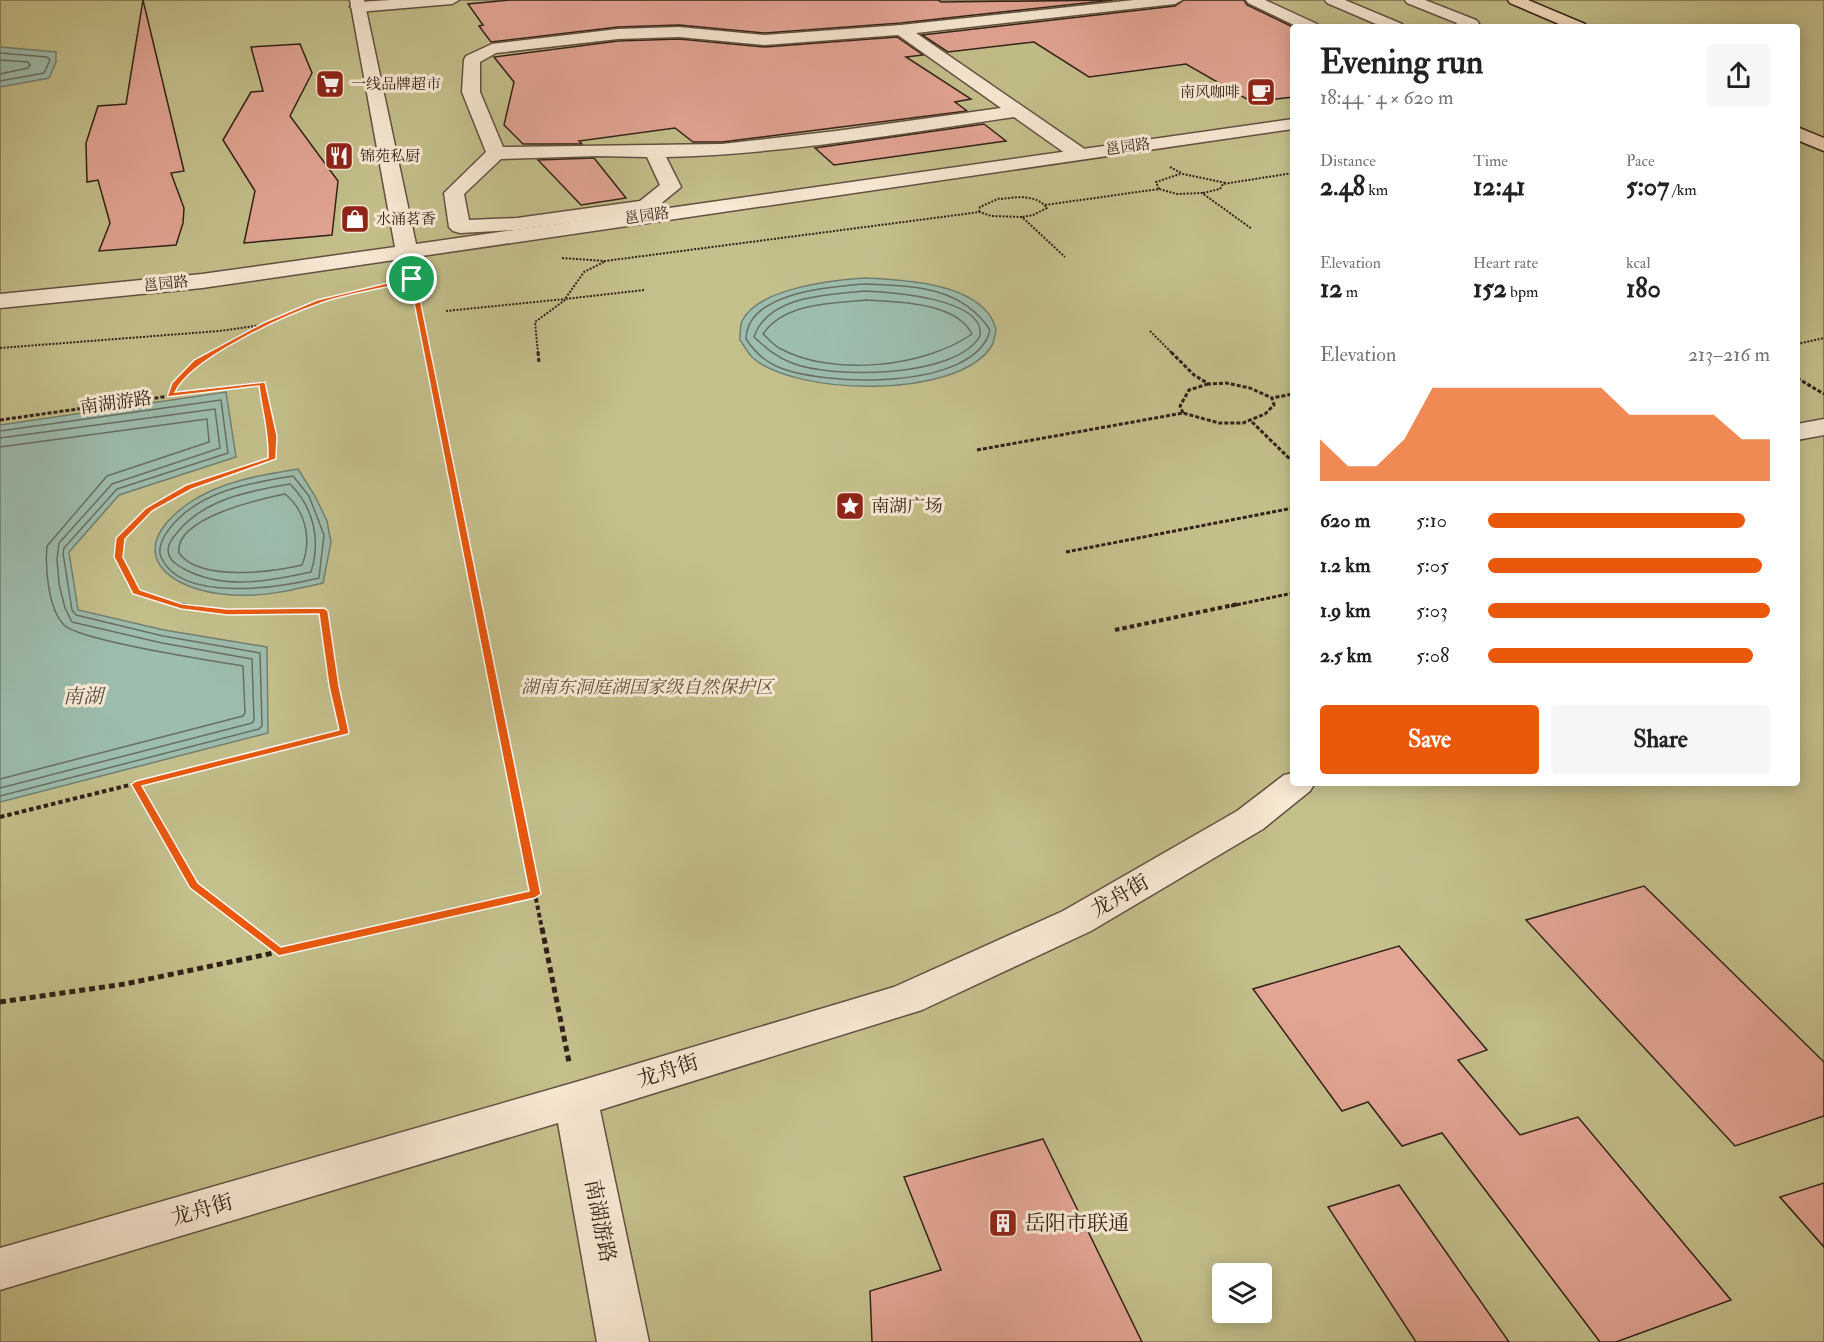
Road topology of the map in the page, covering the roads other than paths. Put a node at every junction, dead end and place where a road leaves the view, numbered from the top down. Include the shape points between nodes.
1 (452, 0) edge
2 (1175, 0) edge
3 (1253, 0) edge
4 (1332, 0) edge
5 (1412, 0) edge
6 (1515, 0) edge
7 (357, 3) edge
8 (1500, 4) dead end
9 (1305, 24) edge
10 (1389, 24) edge
11 (1468, 24) edge
12 (1545, 24) edge
13 (1572, 24) edge
14 (901, 30) junction
15 (1016, 111) junction
16 (1800, 120) edge
17 (1290, 124) edge
18 (1824, 130) edge
19 (1800, 134) edge
20 (1824, 145) edge
21 (654, 152) junction
22 (496, 153) junction
23 (1078, 154) junction
24 (407, 251) junction
25 (0, 301) edge
26 (1824, 427) edge
27 (1800, 431) edge
28 (1293, 786) edge
29 (576, 1100) junction
30 (0, 1269) edge
31 (623, 1342) edge

1 - 7 street
2 - 14 street
3 - 9 street
4 - 10 street
5 - 11 street
6 - 13 main road
7 - 24 street
8 - 12 main road
14 - 15 street
14 - 22 street via 765,40 679,32 618,34 492,49 472,60 471,92
15 - 21 street via 722,150
15 - 23 street
16 - 18 main road
17 - 23 street, 邕园路
19 - 20 main road
21 - 22 street
21 - 22 street via 671,187 646,206 518,224 460,227 454,193
23 - 24 street, 邕园路
24 - 25 street, 邕园路 via 202,281
26 - 27 street
28 - 29 street, 龙舟街 via 1251,820 1077,921 907,999
29 - 30 street, 龙舟街
29 - 31 street, 南湖游路

